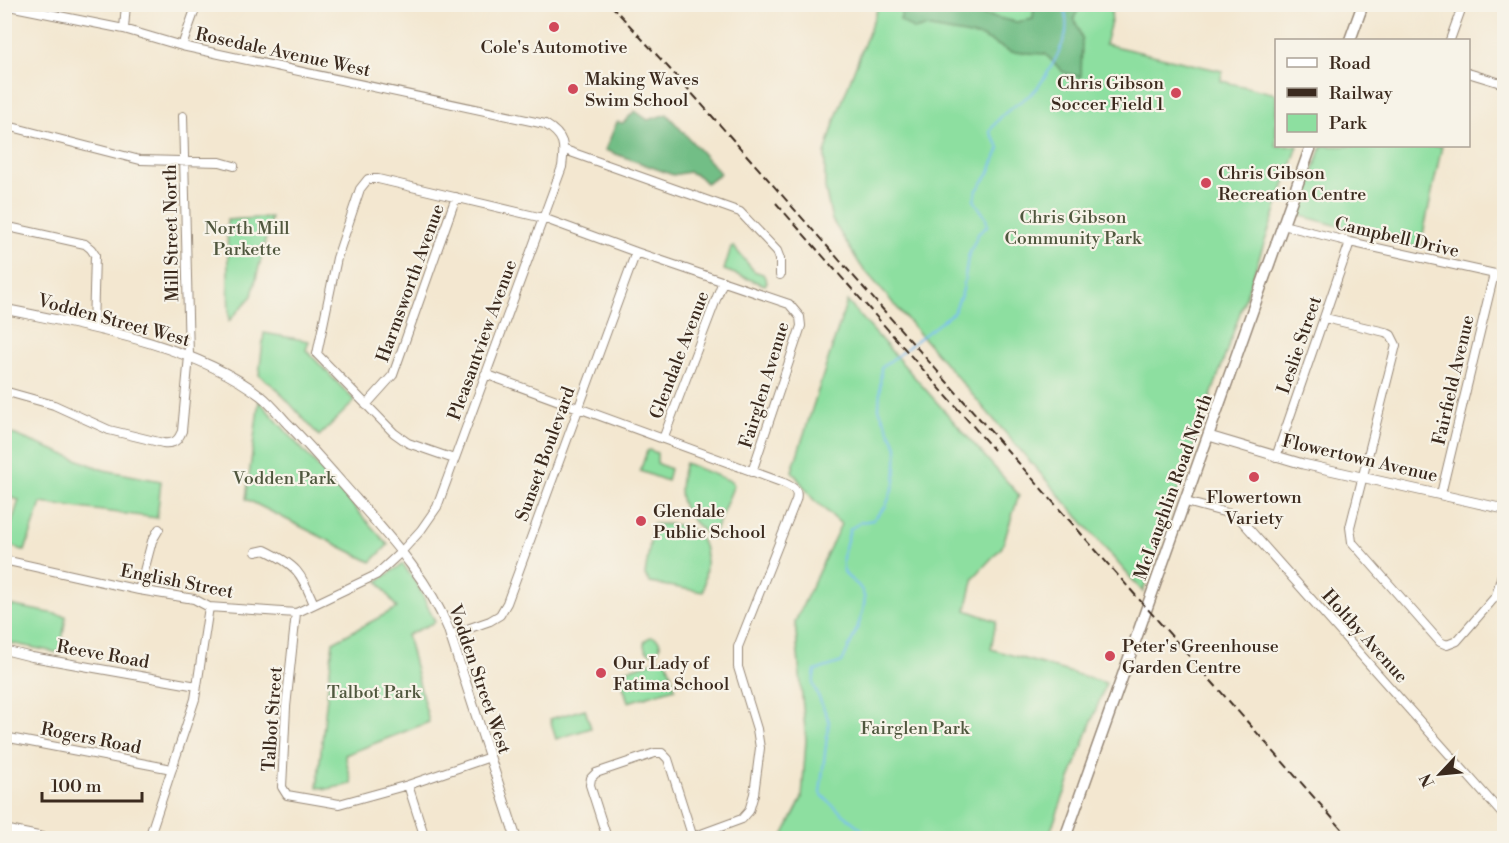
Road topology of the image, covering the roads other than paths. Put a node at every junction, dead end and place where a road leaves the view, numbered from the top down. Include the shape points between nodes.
1 (126, 4) edge
2 (197, 4) edge
3 (1363, 4) edge
4 (1463, 4) edge
5 (7, 5) edge
6 (4, 18) edge
7 (124, 29) junction
8 (1350, 39) edge
9 (1450, 39) edge
10 (182, 46) junction
11 (1470, 74) edge
12 (1504, 84) edge
13 (183, 116) dead end
14 (4, 125) edge
15 (1311, 147) edge
16 (565, 150) junction
17 (185, 161) junction
18 (234, 166) dead end
19 (456, 197) junction
20 (543, 218) junction
21 (1283, 225) junction
22 (4, 226) edge
23 (1350, 243) junction
24 (636, 252) junction
25 (1494, 274) junction
26 (780, 275) dead end
27 (1504, 276) edge
28 (723, 281) junction
29 (4, 309) edge
30 (1325, 318) junction
31 (93, 328) junction
32 (189, 356) junction
33 (485, 374) junction
34 (4, 391) edge
35 (366, 405) junction
36 (578, 407) junction
37 (1209, 436) junction
38 (663, 439) junction
39 (1276, 457) junction
40 (454, 459) junction
41 (752, 472) junction
42 (1362, 476) junction
43 (1441, 494) junction
44 (1186, 502) junction
45 (1504, 508) edge
46 (159, 529) dead end
47 (256, 552) dead end
48 (401, 552) junction
49 (4, 560) edge
50 (1504, 567) edge
51 (139, 590) junction
52 (314, 604) junction
53 (209, 607) junction
54 (296, 613) junction
55 (450, 635) junction
56 (4, 650) edge
57 (197, 686) junction
58 (4, 736) edge
59 (490, 757) junction
60 (172, 770) junction
61 (408, 785) junction
62 (1504, 816) edge
63 (4, 829) edge
64 (48, 838) edge
65 (149, 838) edge
66 (426, 838) edge
67 (516, 838) edge
68 (607, 838) edge
69 (693, 838) edge
70 (1065, 838) edge

1 - 7 street
2 - 10 street
3 - 8 main road
4 - 9 street
5 - 6 street
5 - 7 street, Rosedale Avenue West
7 - 10 street, Rosedale Avenue West
10 - 16 street, Rosedale Avenue West via 545,124 555,130
11 - 12 street
13 - 17 street, Mill Street North
14 - 17 street via 140,159
15 - 21 main road, McLaughlin Road North
16 - 20 street, Pleasantview Avenue
16 - 26 street via 740,212 777,251
17 - 18 street
17 - 32 street, Mill Street North
19 - 20 street, Fairglen Avenue
19 - 35 street, Harmsworth Avenue via 393,375
19 - 35 street, Fairglen Avenue via 378,179 368,179 360,189 337,258 317,354
20 - 24 street, Fairglen Avenue
20 - 33 street, Pleasantview Avenue
21 - 23 street, Campbell Drive
21 - 37 main road, McLaughlin Road North
22 - 31 street via 85,244 91,249 95,255
23 - 25 street, Campbell Drive
23 - 30 street, Leslie Street
24 - 28 street, Fairglen Avenue
24 - 36 street, Sunset Boulevard
25 - 27 street, Campbell Drive
25 - 43 street, Fairfield Avenue
28 - 38 street, Glendale Avenue
28 - 41 street, Fairglen Avenue via 789,304 800,317 801,326
29 - 31 street, Vodden Street West
30 - 39 street, Leslie Street
30 - 42 street via 1385,332 1396,345
31 - 32 street, Vodden Street West
32 - 34 street, Mill Street North via 182,431 172,444 109,430 54,405
32 - 48 street, Vodden Street West via 261,396
33 - 36 street
33 - 40 street, Pleasantview Avenue
35 - 40 street via 408,443
36 - 38 street
36 - 55 street, Sunset Boulevard via 507,603 500,615 490,621
37 - 39 street, Flowertown Avenue
37 - 44 main road, McLaughlin Road North
38 - 41 street
39 - 42 street, Flowertown Avenue
40 - 48 street, Pleasantview Avenue via 437,507
41 - 69 street, Fairglen Avenue via 795,488 798,494 738,647 738,667 760,748 753,794 749,811 742,819
42 - 43 street, Flowertown Avenue
42 - 50 street via 1350,526 1352,543 1440,642 1447,645 1457,641 1496,596
43 - 45 street, Flowertown Avenue
44 - 62 street, Holtby Avenue via 1240,520
44 - 70 main road, McLaughlin Road North
46 - 51 street
47 - 52 street via 265,550 293,565
48 - 52 street via 373,578
48 - 55 street, Vodden Street West via 430,590
49 - 51 street, English Street
51 - 53 street, English Street via 194,599
52 - 54 street
53 - 54 street, English Street
53 - 57 street
54 - 61 street, Talbot Street via 282,787 287,795 339,804
55 - 59 street, Vodden Street West
56 - 57 street, Reeve Road
57 - 60 street
58 - 60 street, Rogers Road
59 - 61 street, Talbot Street
59 - 67 street, Vodden Street West
60 - 65 street
61 - 66 street
63 - 64 street
68 - 69 street via 591,778 655,753 668,759

